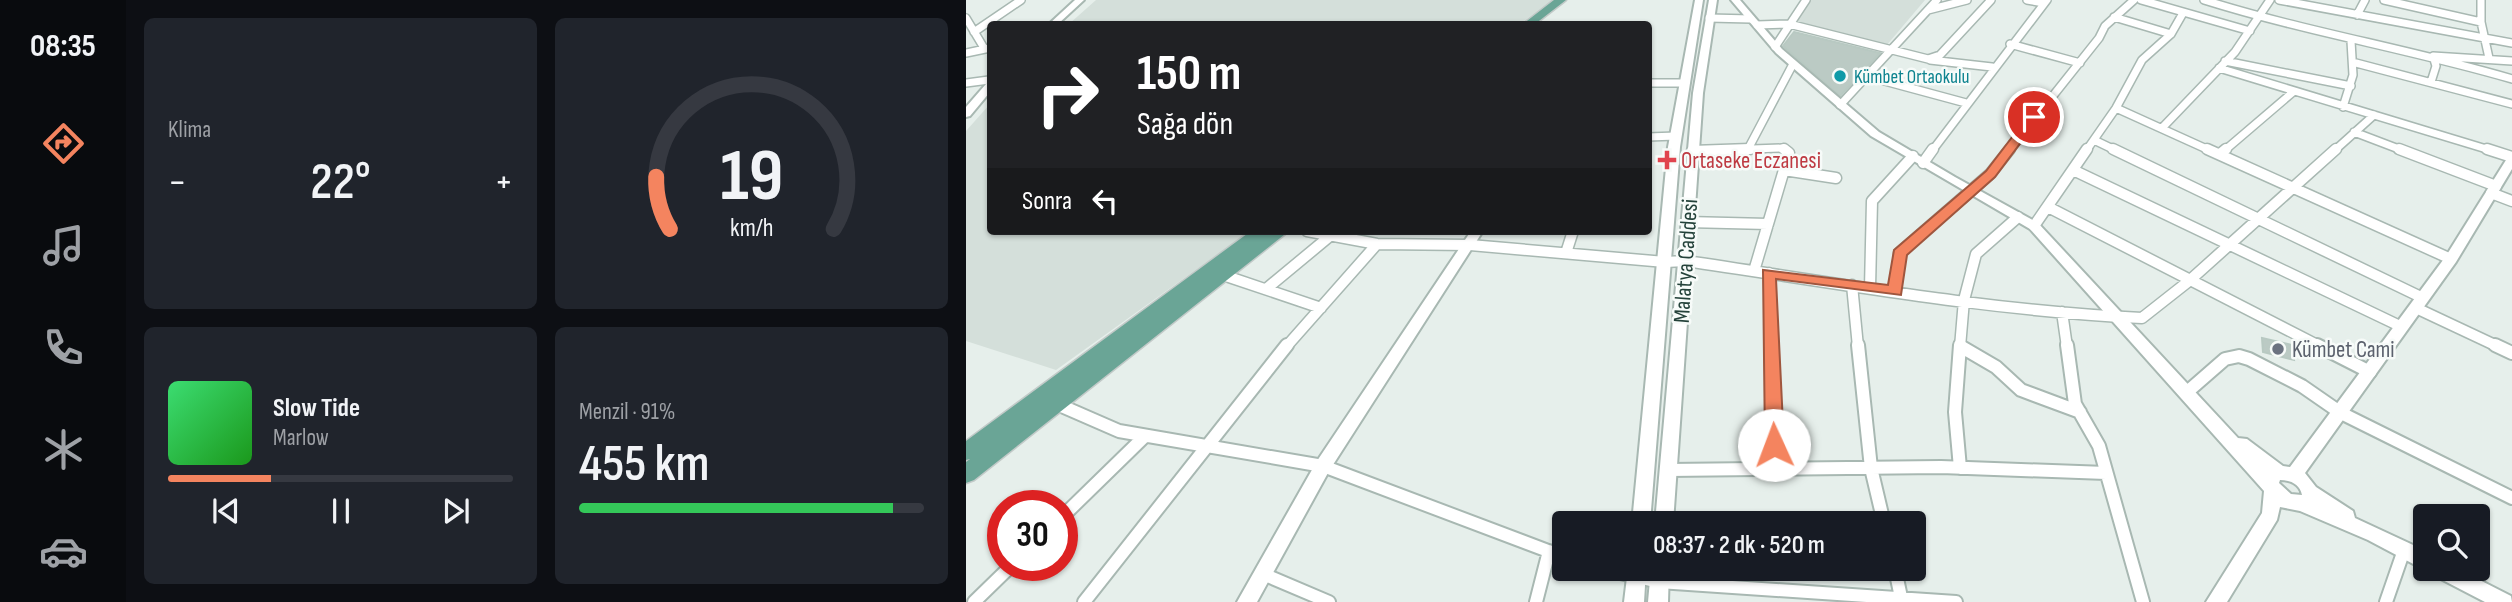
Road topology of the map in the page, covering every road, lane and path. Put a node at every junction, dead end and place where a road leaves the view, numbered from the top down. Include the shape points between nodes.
1 (1021, 0) edge
2 (1080, 0) edge
3 (1561, 0) edge
4 (1572, 0) edge
5 (1699, 0) edge
6 (1713, 0) edge
7 (1735, 0) edge
8 (1806, 0) edge
9 (1937, 0) edge
10 (1967, 0) edge
11 (1991, 0) edge
12 (2027, 0) edge
13 (2133, 0) edge
14 (2141, 0) edge
15 (2204, 0) edge
16 (2270, 0) edge
17 (2279, 0) edge
18 (2365, 0) edge
19 (2384, 0) edge
20 (2424, 0) edge
21 (2481, 0) edge
22 (2046, 2) edge
23 (2213, 3) junction
24 (2316, 3) edge
25 (2421, 8) junction
26 (1927, 10) junction
27 (2188, 14) junction
28 (2357, 15) junction
29 (2114, 17) junction
30 (966, 18) edge
31 (1709, 18) junction
32 (2261, 18) junction
33 (990, 21) edge
34 (1056, 21) edge
35 (1532, 21) edge
36 (1545, 21) edge
37 (1754, 22) junction
38 (2481, 22) junction
39 (987, 23) edge
40 (1789, 24) junction
41 (2310, 29) junction
42 (2250, 31) junction
43 (974, 32) junction
44 (2171, 34) junction
45 (2485, 39) junction
46 (2351, 41) junction
47 (2512, 43) edge
48 (2010, 44) junction
49 (1775, 47) junction
50 (987, 48) edge
51 (1890, 49) junction
52 (966, 53) edge
53 (2433, 56) junction
54 (2489, 58) junction
55 (1928, 59) junction
56 (2512, 61) edge
57 (2080, 63) junction
58 (2356, 63) junction
59 (1793, 64) junction
60 (2222, 64) junction
61 (1992, 67) junction
62 (1866, 76) junction
63 (2512, 79) edge
64 (2431, 82) junction
65 (966, 83) edge
66 (987, 83) edge
67 (1652, 83) edge
68 (1685, 83) junction
69 (2351, 86) junction
70 (987, 87) edge
71 (2293, 92) junction
72 (1966, 103) junction
73 (2512, 104) edge
74 (1840, 105) junction
75 (2343, 107) junction
76 (2116, 108) junction
77 (966, 114) edge
78 (2374, 115) junction
79 (2162, 128) junction
80 (2354, 132) junction
81 (1676, 136) junction
82 (1652, 137) edge
83 (2094, 141) junction
84 (1692, 151) junction
85 (1748, 151) junction
86 (2220, 154) junction
87 (2512, 158) edge
88 (1918, 160) junction
89 (1784, 170) junction
90 (2073, 170) junction
91 (1836, 178) dead end
92 (2294, 186) junction
93 (2494, 190) junction
94 (1971, 191) junction
95 (2512, 201) edge
96 (2048, 207) junction
97 (2018, 217) junction
98 (2259, 218) junction
99 (1687, 222) junction
100 (1768, 224) junction
101 (2034, 226) junction
102 (1256, 235) edge
103 (1275, 235) edge
104 (1325, 235) edge
105 (1572, 235) edge
106 (1330, 236) junction
107 (1473, 238) edge
108 (1377, 244) junction
109 (2229, 245) junction
110 (1566, 253) junction
111 (2451, 259) junction
112 (1686, 261) junction
113 (1665, 262) junction
114 (1754, 271) junction
115 (1769, 273) junction
116 (1223, 275) junction
117 (2189, 281) junction
118 (1852, 285) junction
119 (1870, 288) junction
120 (1266, 289) junction
121 (1896, 291) junction
122 (1964, 300) junction
123 (2420, 303) junction
124 (1321, 308) junction
125 (2062, 312) junction
126 (2118, 314) junction
127 (2402, 327) junction
128 (1960, 346) junction
129 (2512, 353) edge
130 (2370, 372) junction
131 (2186, 393) junction
132 (1057, 404) junction
133 (2080, 412) junction
134 (2341, 413) junction
135 (1145, 436) junction
136 (1209, 449) junction
137 (966, 452) edge
138 (1323, 466) junction
139 (1871, 468) junction
140 (1960, 468) junction
141 (1668, 470) junction
142 (1775, 470) junction
143 (2106, 473) junction
144 (966, 474) edge
145 (2291, 489) junction
146 (2512, 498) edge
147 (1078, 501) edge
148 (1642, 511) edge
149 (1665, 511) edge
150 (1881, 511) edge
151 (2404, 550) junction
152 (1549, 551) junction
153 (1552, 552) edge
154 (2413, 554) edge
155 (1263, 574) junction
156 (996, 581) edge
157 (1636, 581) edge
158 (1660, 581) edge
159 (1699, 581) edge
160 (1898, 581) edge
161 (2463, 581) edge
162 (1797, 596) edge
163 (1902, 600) edge
164 (974, 602) edge
165 (1084, 602) edge
166 (1247, 602) edge
167 (1329, 602) edge
168 (1536, 602) edge
169 (1634, 602) edge
170 (1658, 602) edge
171 (1956, 602) edge
172 (2143, 602) edge
173 (2216, 602) edge
174 (2386, 602) edge
175 (2504, 602) edge

1 - 33 street
2 - 34 street
3 - 35 main road
4 - 36 main road
5 - 68 street
6 - 31 street, Malatya Caddesi
7 - 37 street
8 - 40 street
9 - 26 street
10 - 26 street
11 - 55 street via 1940,55
12 - 22 street
13 - 29 street
14 - 27 street
15 - 23 street
16 - 32 street
17 - 24 street
18 - 28 street
19 - 25 street
20 - 25 street
21 - 38 street
22 - 48 street
23 - 27 street
23 - 32 street
24 - 28 street
24 - 41 street
25 - 38 street
26 - 51 street
27 - 42 street
27 - 44 street
28 - 45 street
29 - 44 street
29 - 57 street
30 - 43 street
31 - 37 street
31 - 84 street, Malatya Caddesi
32 - 41 street
32 - 42 street
37 - 40 street
37 - 49 street
38 - 45 street
39 - 43 street
40 - 49 street
40 - 51 street
41 - 46 street
42 - 60 street
43 - 50 street
44 - 76 street via 2142,60
45 - 47 street
45 - 54 street
46 - 53 street
46 - 58 street
48 - 57 street
48 - 61 street
49 - 59 street
50 - 52 street
51 - 55 street
51 - 62 street
53 - 54 street
53 - 63 street
53 - 64 street via 2436,66
54 - 56 street
55 - 61 street
57 - 94 street
58 - 64 street
58 - 69 street
59 - 74 street
59 - 85 street
60 - 69 street
60 - 71 street
60 - 79 street
61 - 72 street
62 - 72 street
62 - 74 street
64 - 73 street
65 - 66 street
67 - 68 street
68 - 81 street
69 - 75 street
70 - 77 street
71 - 75 street
71 - 86 street
72 - 88 street
74 - 88 street via 1875,134
75 - 78 street
76 - 79 street
76 - 83 street
78 - 80 street
78 - 87 street
79 - 86 street
80 - 92 street
80 - 93 street
81 - 82 street
81 - 113 street
83 - 90 street
83 - 98 street
84 - 85 street
84 - 99 street, Malatya Caddesi
85 - 89 street via 1783,148 1789,153
86 - 92 street
87 - 93 street
88 - 94 street
88 - 119 street via 1872,201
89 - 91 street
89 - 100 street
90 - 96 street
90 - 109 street
92 - 98 street
92 - 111 street
93 - 95 street
93 - 111 street
94 - 97 street
94 - 121 street via 1899,253
96 - 101 street
96 - 117 street
97 - 101 street
97 - 122 street via 1976,254
98 - 109 street
98 - 123 street
99 - 100 street
99 - 112 street, Malatya Caddesi
100 - 114 street
101 - 126 street
102 - 137 main road
103 - 116 main road
104 - 106 street
105 - 110 street
106 - 108 street
106 - 120 street
107 - 108 street
107 - 110 street
107 - 138 street
108 - 124 street
109 - 117 street
109 - 127 street
110 - 113 street
111 - 123 street
112 - 113 street
112 - 114 street
112 - 141 street, Malatya Caddesi
113 - 148 street
114 - 115 street
115 - 118 street
115 - 142 street
116 - 120 street
116 - 132 main road
117 - 126 street via 2142,318
117 - 130 street
118 - 119 street
118 - 139 street
119 - 121 street
120 - 124 street
121 - 122 street
122 - 125 street
122 - 128 street
123 - 127 street
123 - 129 street
124 - 136 street via 1283,350
125 - 126 street
125 - 133 street via 2075,404
126 - 131 street
127 - 130 street
128 - 133 street via 1996,367 2021,390
128 - 140 street via 1955,412
130 - 134 street
131 - 134 street via 2225,359 2239,356 2291,379
131 - 145 street via 2212,422
132 - 135 street via 1119,431
132 - 144 main road
133 - 143 street via 2099,446
134 - 145 street
134 - 146 street
135 - 136 street
135 - 147 street
136 - 138 street
136 - 165 street
138 - 152 street
138 - 155 street
139 - 140 street
139 - 142 street
139 - 150 street
140 - 143 street
141 - 142 street
141 - 149 street, Malatya Caddesi
143 - 172 street
145 - 151 street
145 - 173 street
151 - 154 street
151 - 174 street
152 - 153 street
152 - 168 street
155 - 166 street
155 - 167 street
156 - 164 street
157 - 169 street
158 - 170 street
159 - 162 street
160 - 163 street
161 - 175 street
162 - 163 street
163 - 171 street

